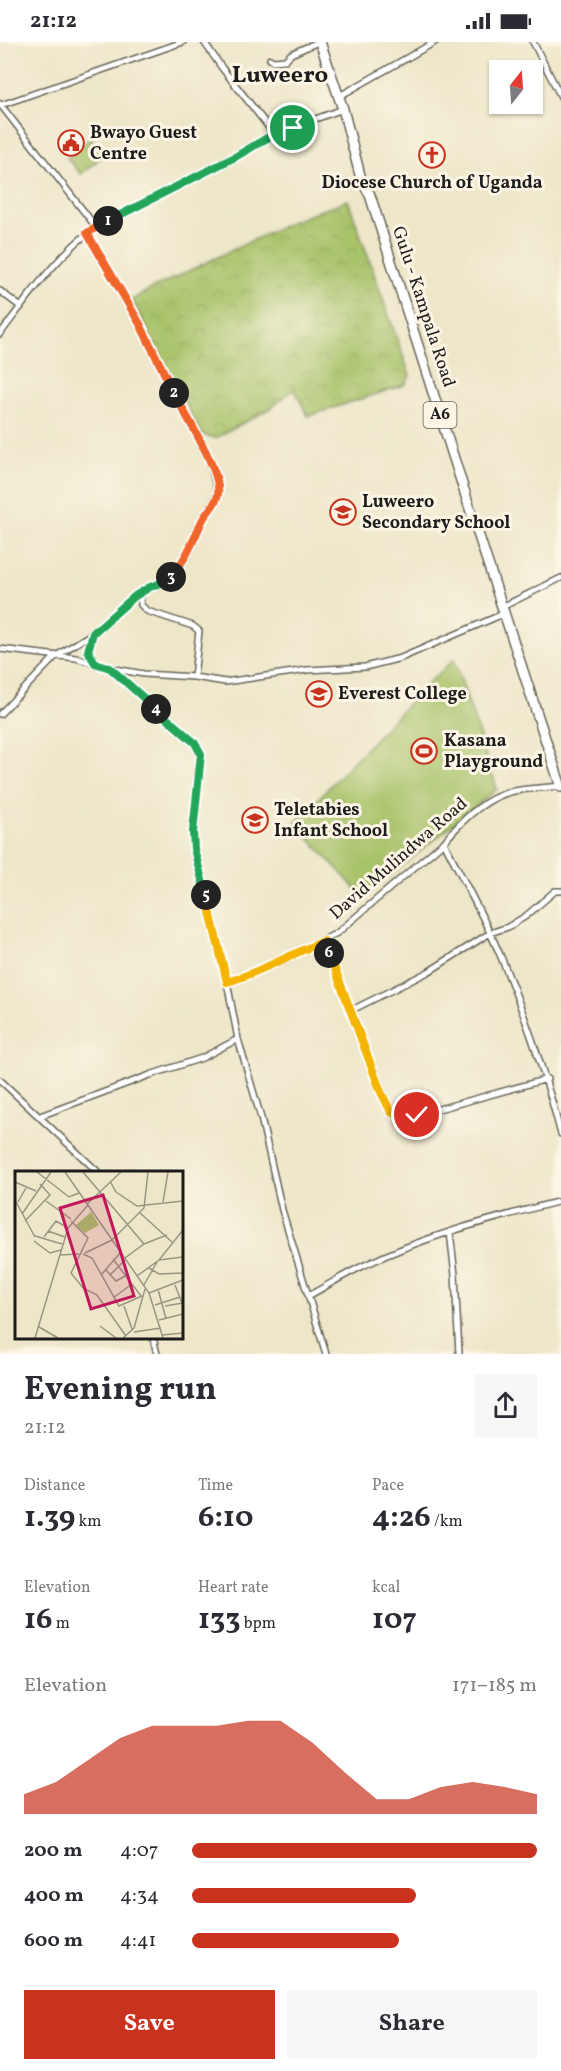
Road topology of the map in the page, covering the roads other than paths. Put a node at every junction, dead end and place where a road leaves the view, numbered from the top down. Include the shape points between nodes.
1 (183, 42) edge
2 (204, 42) edge
3 (319, 42) edge
4 (435, 42) edge
5 (533, 42) edge
6 (270, 59) dead end
7 (338, 97) junction
8 (561, 97) edge
9 (1, 104) edge
10 (343, 109) junction
11 (274, 134) junction
12 (96, 227) junction
13 (87, 233) junction
14 (0, 291) edge
15 (21, 307) junction
16 (0, 334) edge
17 (561, 578) edge
18 (140, 594) junction
19 (502, 610) junction
20 (93, 633) junction
21 (0, 649) edge
22 (56, 656) junction
23 (95, 663) junction
24 (110, 668) junction
25 (194, 677) junction
26 (0, 714) edge
27 (561, 787) edge
28 (444, 842) junction
29 (561, 891) edge
30 (490, 933) junction
31 (324, 941) junction
32 (227, 982) junction
33 (352, 1010) junction
34 (238, 1039) junction
35 (547, 1079) junction
36 (0, 1080) edge
37 (40, 1116) junction
38 (561, 1134) edge
39 (96, 1171) edge
40 (561, 1201) edge
41 (450, 1232) junction
42 (308, 1296) junction
43 (153, 1339) edge
44 (158, 1354) edge
45 (326, 1354) edge
46 (459, 1354) edge

1 - 9 street
2 - 11 street
3 - 6 street via 285,60
3 - 7 main road, Gulu - Kampala Road / A6
4 - 7 street
5 - 8 street
7 - 10 main road, Gulu - Kampala Road / A6
9 - 12 street
10 - 11 street
10 - 19 main road, Gulu - Kampala Road / A6 via 361,179 370,195
11 - 12 street
12 - 13 street
13 - 15 street
13 - 18 street via 208,455 219,490 187,557 168,579
14 - 15 street
15 - 16 street
17 - 19 street
18 - 20 street
18 - 25 street via 144,609 199,631
19 - 25 street via 401,658 365,667 308,670 225,682
19 - 27 main road, Gulu - Kampala Road / A6
20 - 22 street
20 - 23 street via 88,651
21 - 22 street
22 - 23 street
22 - 26 street
23 - 24 street
24 - 25 street
24 - 32 street via 198,748 201,763 194,849
27 - 28 street, David Mulindwa Road via 515,791 491,800
28 - 30 street
28 - 31 street, David Mulindwa Road
29 - 30 street via 549,895 508,927
30 - 33 street via 428,972
30 - 35 street
31 - 32 street, David Mulindwa Road
31 - 33 street
32 - 34 street
33 - 35 street via 381,1092 391,1112 398,1115 417,1115
34 - 37 street via 202,1058
34 - 42 street
35 - 38 street
36 - 37 street
37 - 39 street
40 - 41 street
41 - 42 street via 364,1265
41 - 46 street
42 - 45 street
43 - 44 street

